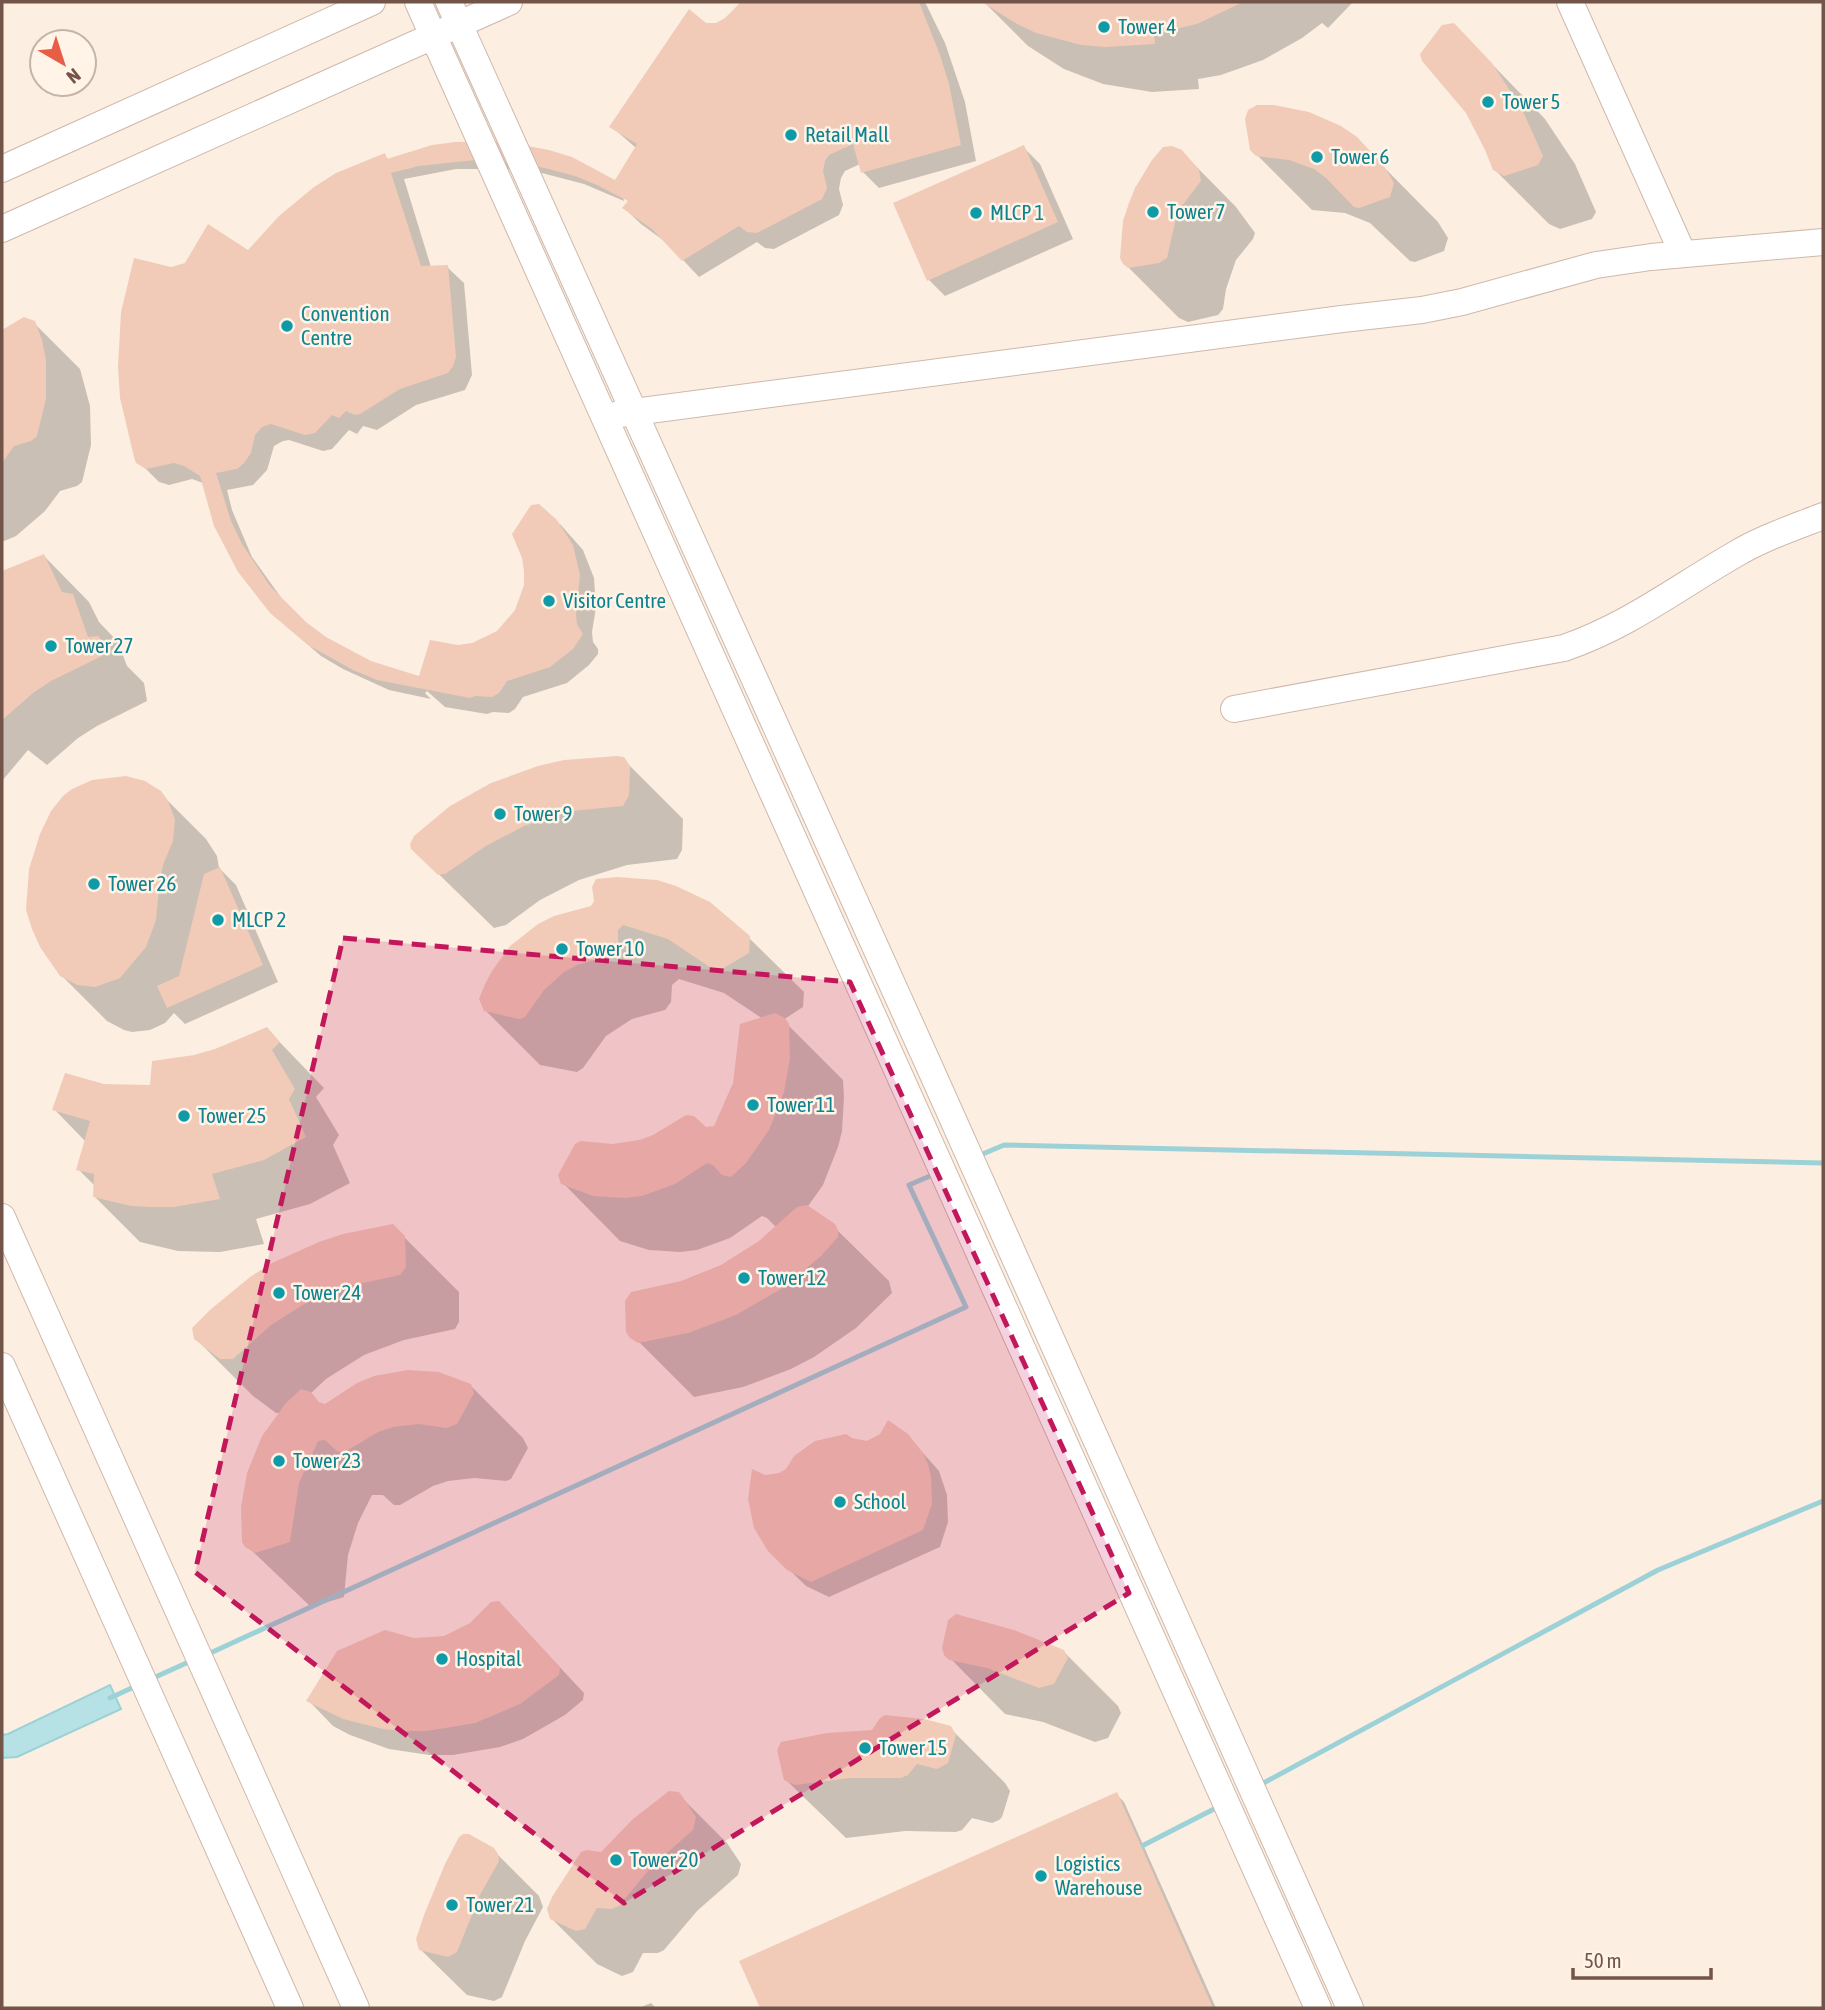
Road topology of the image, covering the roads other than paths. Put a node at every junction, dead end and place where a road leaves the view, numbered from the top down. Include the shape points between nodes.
1 (372, 2) edge
2 (418, 2) edge
3 (509, 2) edge
4 (1570, 2) edge
5 (454, 13) edge
6 (433, 35) junction
7 (2, 169) edge
8 (2, 229) edge
9 (1823, 242) edge
10 (1683, 254) junction
11 (634, 411) junction
12 (604, 416) junction
13 (1823, 516) edge
14 (1234, 709) dead end
15 (2, 1217) edge
16 (2, 1366) edge
17 (289, 2008) edge
18 (356, 2008) edge
19 (1318, 2008) edge
20 (1350, 2008) edge

1 - 7 street
2 - 6 street
3 - 5 street
4 - 10 street
5 - 6 street
5 - 11 street
6 - 8 street
6 - 12 street
9 - 10 street
10 - 11 street via 1596,265 1422,310
11 - 12 street
11 - 20 street
12 - 19 street
13 - 14 street via 1765,538 1631,619 1564,648
15 - 18 street
16 - 17 street

